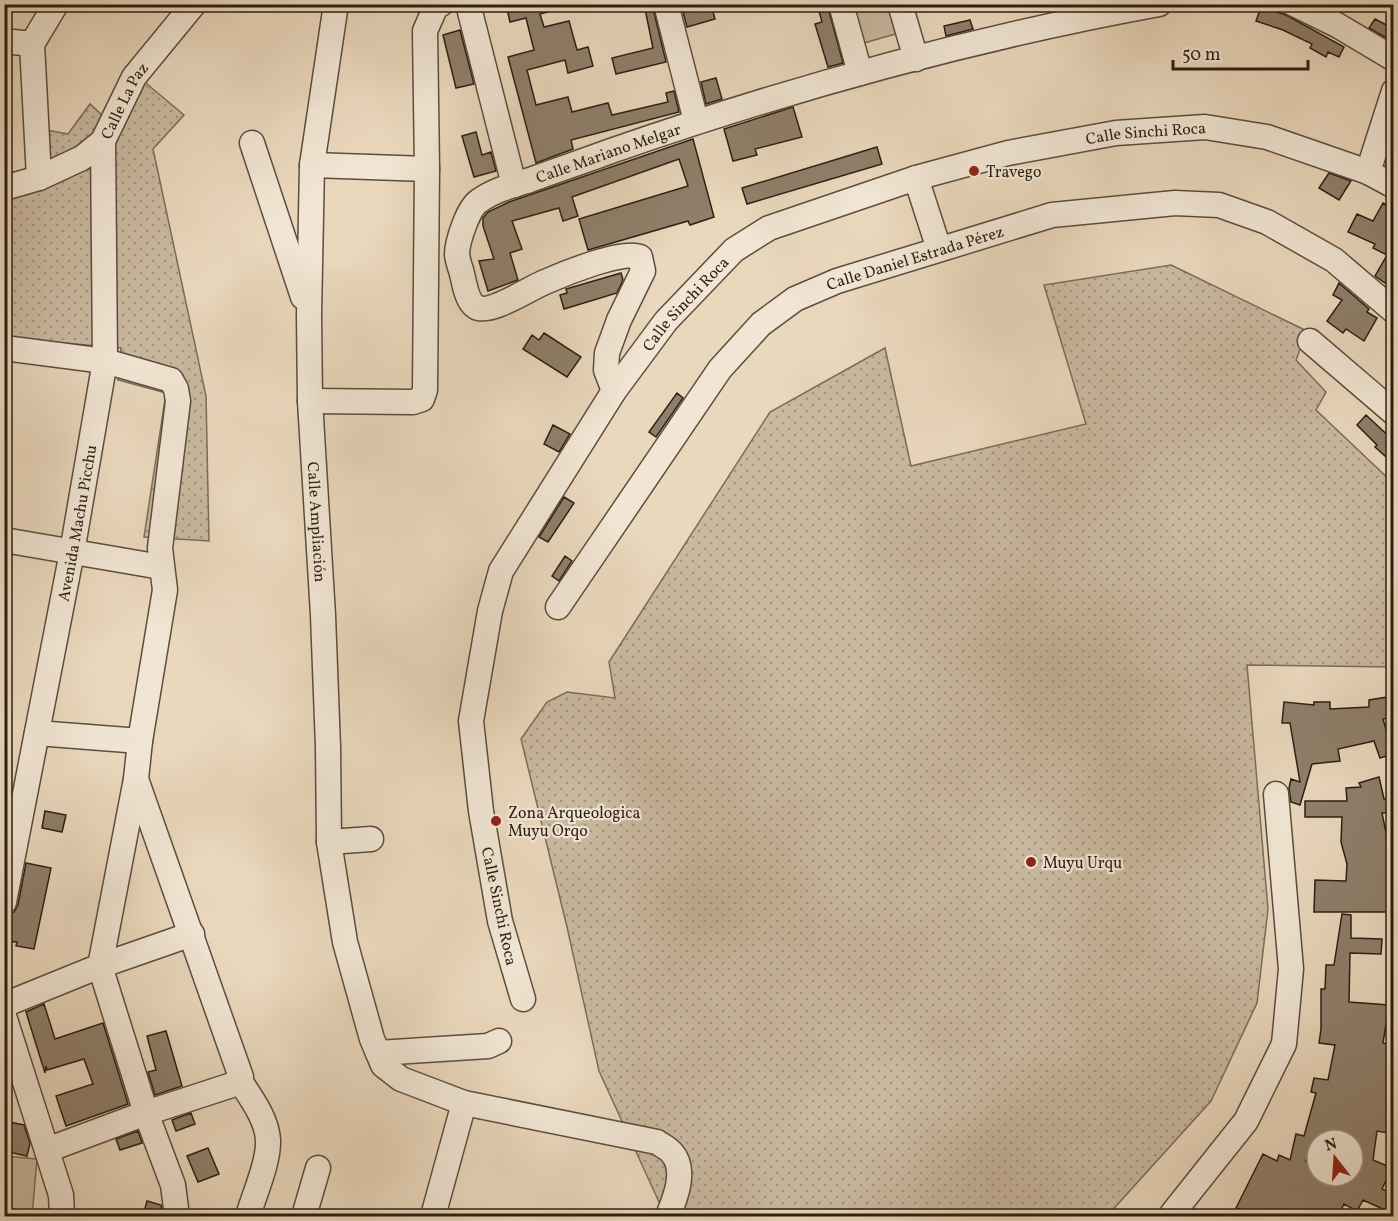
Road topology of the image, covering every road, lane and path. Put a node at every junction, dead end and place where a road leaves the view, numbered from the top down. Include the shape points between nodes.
1 (56, 4) edge
2 (194, 4) edge
3 (336, 4) edge
4 (468, 4) edge
5 (666, 4) edge
6 (841, 4) edge
7 (900, 4) edge
8 (1158, 4) edge
9 (1294, 4) edge
10 (438, 5) edge
11 (1093, 10) edge
12 (4, 41) edge
13 (32, 44) junction
14 (916, 59) junction
15 (1394, 59) edge
16 (860, 73) junction
17 (1394, 91) edge
18 (696, 121) junction
19 (104, 141) junction
20 (252, 143) dead end
21 (312, 165) junction
22 (427, 169) junction
23 (1368, 172) junction
24 (39, 178) junction
25 (916, 178) junction
26 (514, 185) junction
27 (1394, 186) edge
28 (4, 188) edge
29 (939, 249) junction
30 (1394, 310) edge
31 (309, 316) junction
32 (1310, 342) dead end
33 (4, 348) edge
34 (105, 361) junction
35 (614, 391) junction
36 (310, 401) junction
37 (1394, 413) edge
38 (4, 540) edge
39 (72, 552) junction
40 (161, 567) junction
41 (558, 608) dead end
42 (37, 733) junction
43 (140, 741) junction
44 (136, 779) junction
45 (1276, 794) dead end
46 (371, 839) dead end
47 (329, 842) junction
48 (4, 902) edge
49 (192, 934) junction
50 (100, 966) junction
51 (523, 999) dead end
52 (4, 1005) edge
53 (4, 1016) edge
54 (499, 1041) dead end
55 (375, 1046) junction
56 (240, 1081) junction
57 (464, 1103) junction
58 (146, 1113) junction
59 (47, 1150) junction
60 (318, 1168) dead end
61 (62, 1216) edge
62 (177, 1216) edge
63 (248, 1216) edge
64 (304, 1216) edge
65 (433, 1216) edge
66 (668, 1216) edge
67 (1167, 1216) edge

1 - 13 street
2 - 19 street, Calle La Paz via 134,77
3 - 21 street, Calle Ampliación
4 - 26 street
5 - 18 street
6 - 16 street
7 - 14 street
8 - 11 street, Calle Mariano Melgar
9 - 15 street
10 - 22 street via 425,32
11 - 14 street, Calle Mariano Melgar
12 - 13 street
13 - 24 street
14 - 16 street, Calle Mariano Melgar
16 - 18 street, Calle Mariano Melgar
17 - 23 street
18 - 26 street, Calle Mariano Melgar
19 - 24 street, Calle La Paz via 75,163
19 - 34 street, Avenida Machu Picchu
20 - 31 street
21 - 22 street
21 - 31 street, Calle Ampliación
22 - 36 street via 422,399
23 - 25 street, Calle Sinchi Roca via 1267,137 1205,127 1116,133 1008,153
23 - 27 street, Calle Sinchi Roca
24 - 28 street, Calle La Paz
25 - 29 street
25 - 35 street, Calle Sinchi Roca via 769,228 734,250 666,321
26 - 35 street, Calle Mariano Melgar via 480,200 469,214 458,257 470,301 485,309 614,257 640,257 643,271 607,353 606,370
29 - 30 street, Calle Daniel Estrada Pérez via 1052,215 1175,203 1219,205 1267,222 1334,260
29 - 41 street, Calle Daniel Estrada Pérez via 837,281 795,299 760,324 720,369
31 - 36 street, Calle Ampliación
32 - 37 street
33 - 34 street
34 - 39 street, Avenida Machu Picchu
34 - 40 street via 171,380 176,389 178,401
35 - 51 street, Calle Sinchi Roca via 501,571 471,721 481,811 500,921
36 - 47 street, Calle Ampliación via 323,615
38 - 39 street
39 - 40 street
39 - 42 street, Avenida Machu Picchu
40 - 43 street via 165,590
42 - 43 street
42 - 48 street, Avenida Machu Picchu
43 - 44 street
44 - 49 street
44 - 50 street
45 - 67 street via 1292,969 1284,1044 1246,1121
46 - 47 street
47 - 55 street, Calle Ampliación via 345,942
49 - 50 street
49 - 56 street via 242,1077
50 - 52 street
50 - 58 street
53 - 59 street
54 - 55 street via 488,1046
55 - 57 street via 383,1065 401,1079
56 - 58 street
56 - 63 street via 265,1125 268,1139
57 - 65 street
57 - 66 street via 657,1142 672,1152 678,1164 677,1192
58 - 59 street
58 - 62 street via 173,1185
59 - 61 street via 61,1195
60 - 64 street

